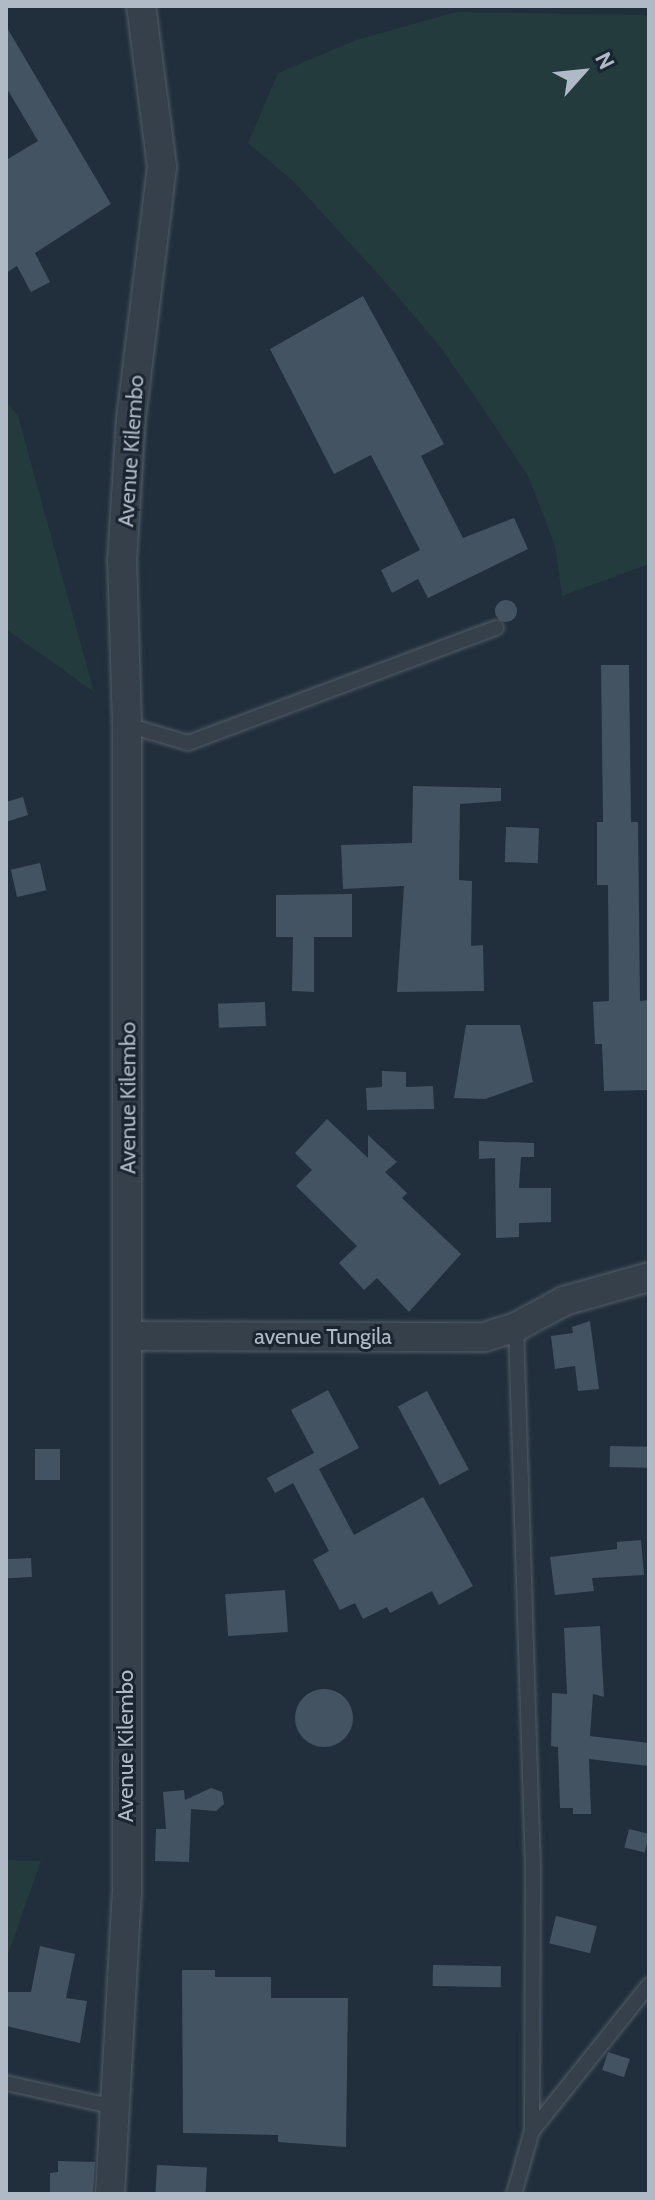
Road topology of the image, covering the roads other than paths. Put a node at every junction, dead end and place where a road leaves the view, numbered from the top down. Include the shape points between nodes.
1 (141, 6) edge
2 (496, 628) dead end
3 (127, 725) junction
4 (649, 1277) edge
5 (516, 1327) junction
6 (127, 1336) junction
7 (649, 1985) edge
8 (6, 2083) edge
9 (111, 2106) junction
10 (532, 2131) junction
11 (110, 2194) edge
12 (514, 2194) edge

1 - 3 street, Avenue Kilembo via 162,167 131,419 122,561
2 - 3 lane via 188,743 165,741
3 - 6 street, Avenue Kilembo
4 - 5 street, avenue Tungila via 564,1301
5 - 6 street, avenue Tungila via 484,1337
5 - 10 lane via 533,1870
6 - 9 street, Avenue Kilembo via 127,1894
7 - 10 lane
8 - 9 lane
9 - 11 street, Avenue Kilembo
10 - 12 lane

